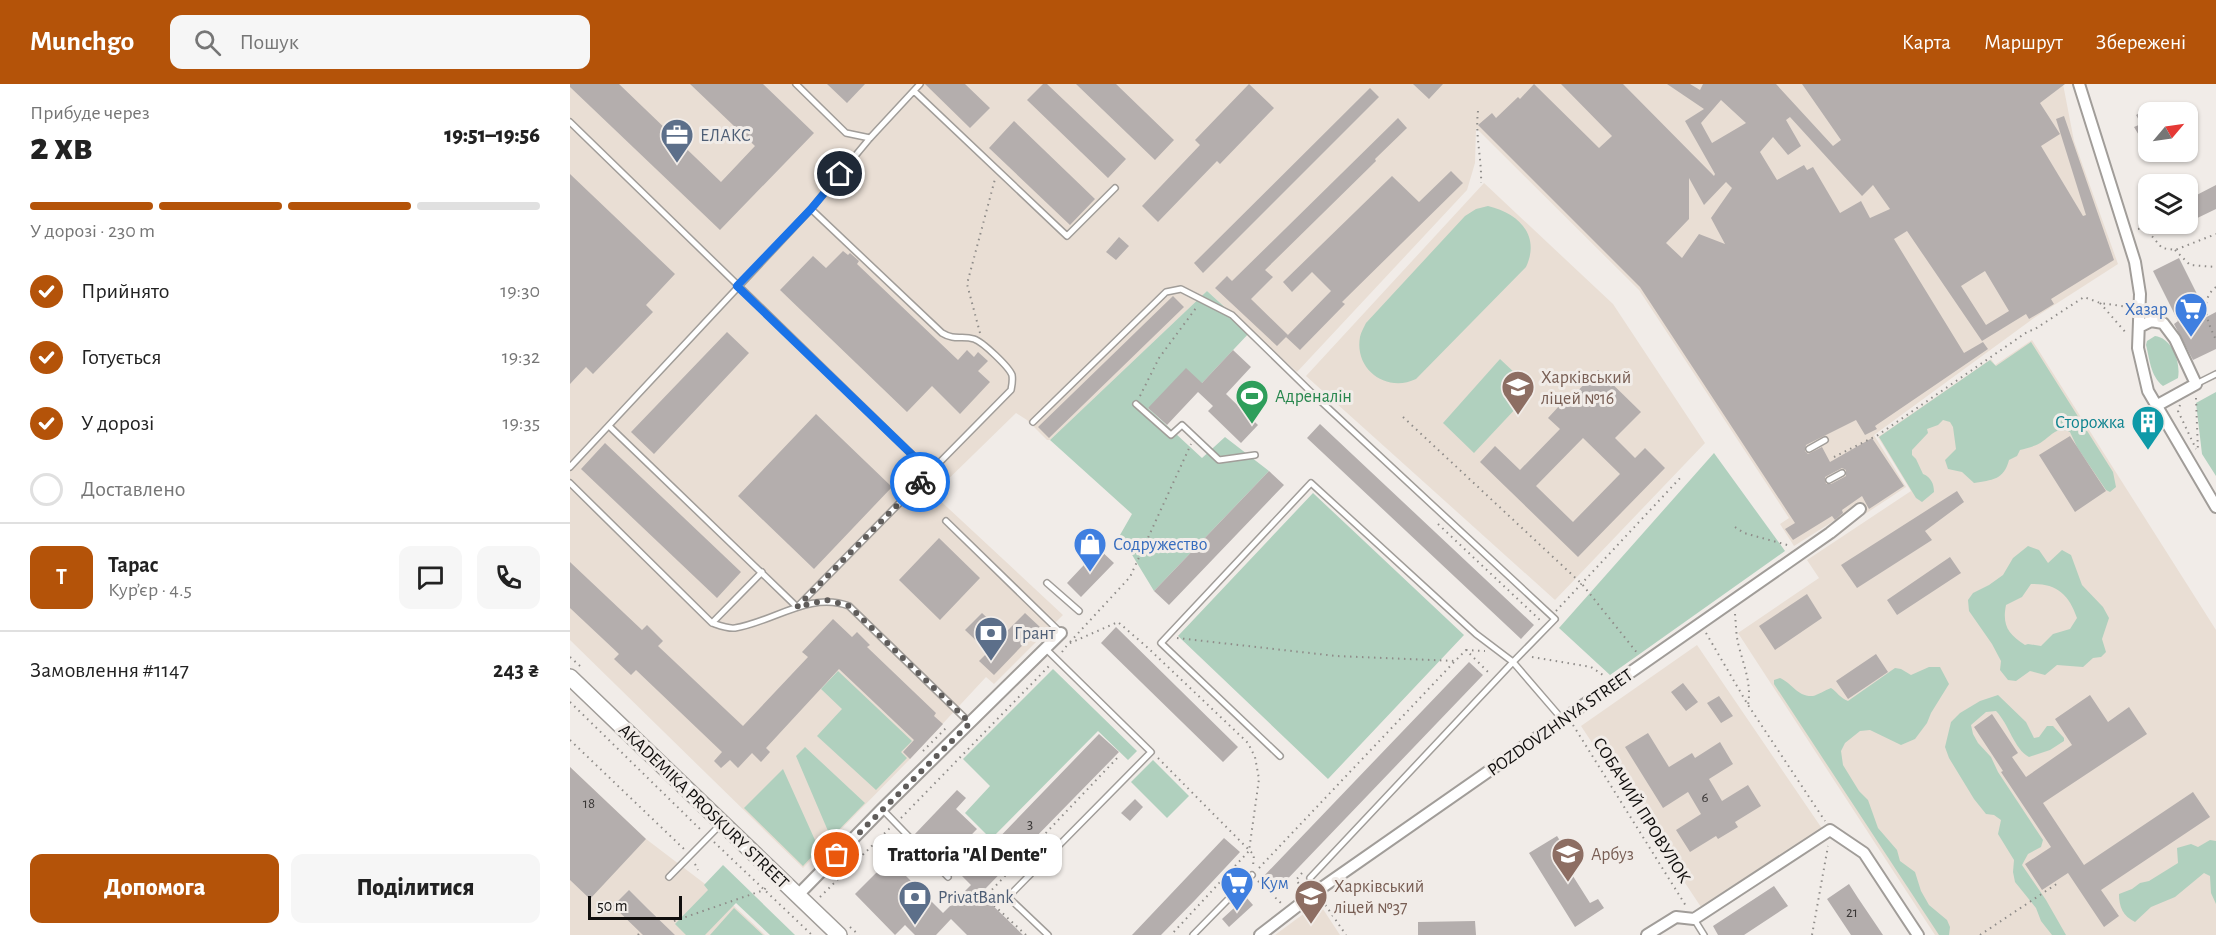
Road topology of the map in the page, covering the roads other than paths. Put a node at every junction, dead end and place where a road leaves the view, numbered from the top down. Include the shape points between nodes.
1 (796, 84) edge
2 (920, 84) edge
3 (2079, 84) edge
4 (914, 91) junction
5 (570, 122) edge
6 (870, 138) junction
7 (1115, 188) dead end
8 (811, 209) junction
9 (737, 286) junction
10 (2139, 327) junction
11 (2216, 374) edge
12 (2196, 388) junction
13 (1136, 404) road end
14 (2156, 406) junction
15 (1033, 422) dead end
16 (609, 426) junction
17 (1825, 440) dead end
18 (1809, 449) dead end
19 (1255, 455) dead end
20 (570, 465) edge
21 (930, 472) junction
22 (1842, 473) dead end
23 (1829, 480) dead end
24 (570, 483) edge
25 (2216, 507) edge
26 (1860, 509) dead end
27 (946, 521) dead end
28 (762, 572) junction
29 (1047, 583) dead end
30 (797, 607) junction
31 (1079, 611) dead end
32 (712, 623) junction
33 (1061, 633) joint
34 (1045, 648) junction
35 (1513, 662) junction
36 (570, 677) edge
37 (1563, 721) junction
38 (970, 723) junction
39 (1280, 756) dead end
40 (882, 809) junction
41 (722, 823) junction
42 (1252, 875) road end
43 (669, 877) dead end
44 (948, 877) dead end
45 (1310, 878) dead end
46 (798, 896) junction
47 (1694, 919) junction
48 (839, 935) edge
49 (1048, 935) edge
50 (1193, 935) edge
51 (1260, 935) edge
52 (1647, 935) edge
53 (1704, 935) edge
54 (1918, 935) edge

1 - 6 lane via 846,133
2 - 4 lane
3 - 10 street via 2136,270
4 - 6 lane
4 - 7 lane via 1067,237
5 - 9 lane
6 - 8 lane
8 - 9 lane
8 - 21 lane via 942,333 983,344 1011,372 1011,390
9 - 16 lane
9 - 21 lane
10 - 12 street via 2151,321 2163,324 2175,339
10 - 14 street via 2138,348 2148,391
11 - 12 lane
12 - 14 street
13 - 19 lane via 1171,435 1182,425 1219,460
14 - 25 street
15 - 35 lane via 1166,292 1180,289 1202,299 1232,315 1555,619
16 - 20 lane
16 - 28 lane
17 - 18 lane
21 - 30 lane
22 - 23 lane
24 - 32 lane
26 - 37 street, POZDOVZHNYA STREET
27 - 33 lane
28 - 30 lane
28 - 32 lane
29 - 31 lane
30 - 32 lane via 733,628
30 - 38 lane via 827,600 849,606
33 - 34 street
34 - 38 street
34 - 49 lane via 1151,752 1008,897
35 - 37 lane
35 - 39 lane via 1476,634 1311,483 1161,643
35 - 45 lane
36 - 41 street, AKADEMIKA PROSKURY STREET
37 - 51 street, POZDOVZHNYA STREET via 1311,891
38 - 40 street
40 - 44 lane
40 - 46 street
41 - 43 lane
41 - 46 street, AKADEMIKA PROSKURY STREET
42 - 50 lane
46 - 48 street, AKADEMIKA PROSKURY STREET
47 - 52 street via 1676,917
47 - 53 lane
47 - 54 street via 1830,830 1864,853

